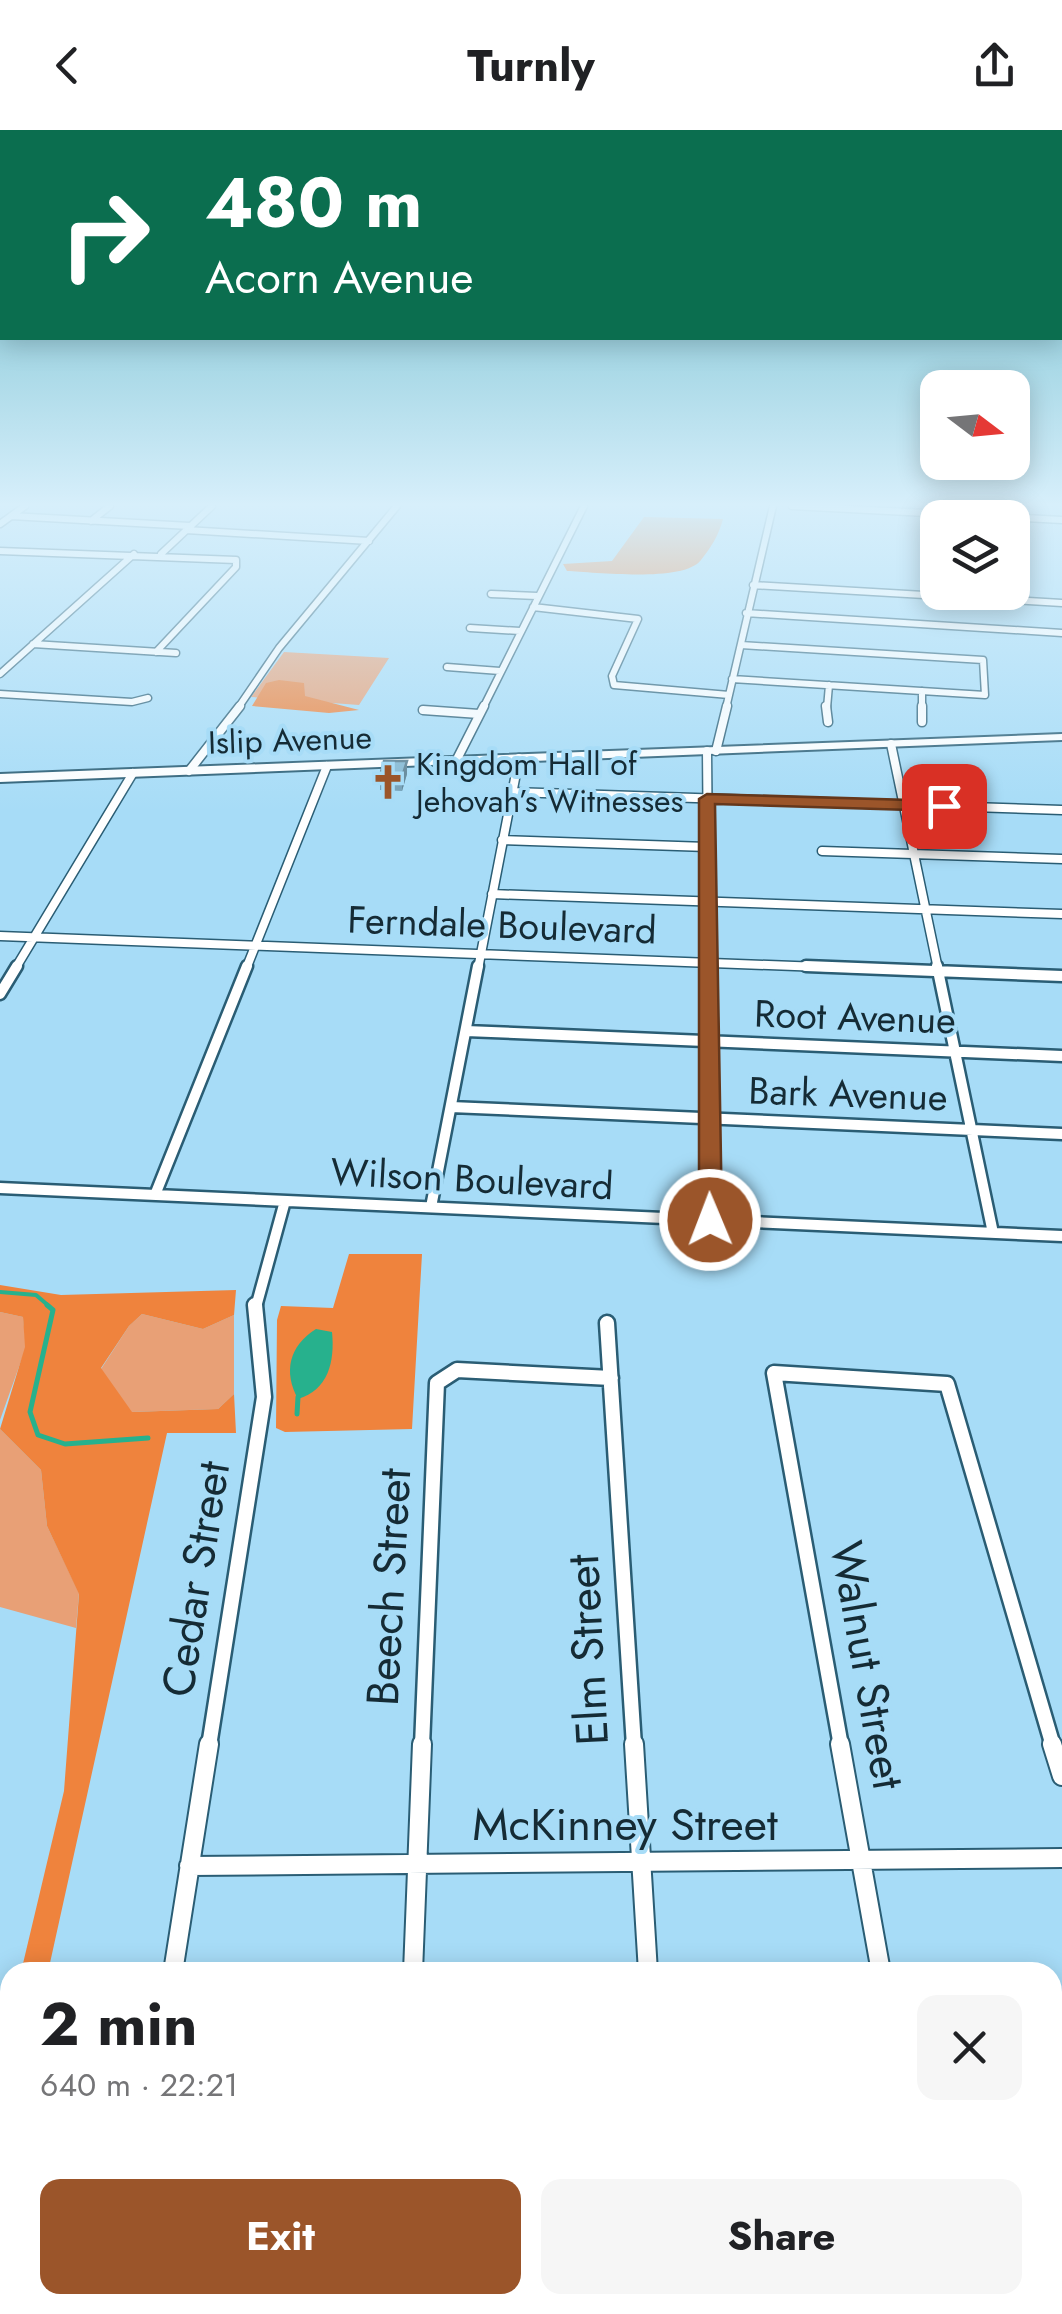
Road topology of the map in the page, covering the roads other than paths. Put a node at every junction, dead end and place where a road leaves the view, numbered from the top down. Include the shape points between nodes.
1 (74, 608) edge
2 (197, 608) edge
3 (313, 608) edge
4 (533, 608) edge
5 (541, 608) edge
6 (747, 608) edge
7 (746, 614) junction
8 (470, 628) dead end
9 (520, 632) junction
10 (1062, 633) edge
11 (34, 644) junction
12 (741, 645) junction
13 (156, 652) junction
14 (176, 654) dead end
15 (447, 667) dead end
16 (500, 671) junction
17 (1, 672) edge
18 (732, 678) junction
19 (829, 685) junction
20 (922, 691) junction
21 (0, 694) edge
22 (728, 695) junction
23 (148, 698) dead end
24 (423, 710) dead end
25 (479, 714) junction
26 (828, 722) dead end
27 (922, 722) dead end
28 (1062, 737) edge
29 (891, 744) junction
30 (712, 751) junction
31 (518, 758) junction
32 (456, 760) junction
33 (327, 766) junction
34 (189, 771) junction
35 (133, 773) junction
36 (0, 778) edge
37 (512, 792) junction
38 (707, 799) junction
39 (904, 805) junction
40 (1062, 810) edge
41 (502, 840) junction
42 (707, 847) junction
43 (822, 851) dead end
44 (914, 854) junction
45 (1062, 860) edge
46 (492, 894) junction
47 (708, 902) junction
48 (926, 909) junction
49 (1062, 914) edge
50 (0, 936) edge
51 (34, 938) junction
52 (255, 946) junction
53 (480, 954) junction
54 (708, 963) junction
55 (938, 972) junction
56 (1062, 976) edge
57 (0, 994) edge
58 (466, 1031) junction
59 (709, 1042) junction
60 (956, 1051) junction
61 (1062, 1056) edge
62 (451, 1107) junction
63 (709, 1118) junction
64 (973, 1130) junction
65 (1062, 1134) edge
66 (0, 1188) edge
67 (156, 1195) junction
68 (286, 1201) junction
69 (431, 1207) junction
70 (710, 1220) junction
71 (993, 1233) junction
72 (1062, 1236) edge
73 (607, 1323) dead end
74 (611, 1378) junction
75 (1062, 1776) edge
76 (1062, 1858) edge
77 (862, 1861) junction
78 (639, 1862) junction
79 (416, 1863) junction
80 (189, 1866) junction
81 (175, 1962) edge
82 (413, 1962) edge
83 (647, 1962) edge
84 (880, 1962) edge

1 - 11 street
2 - 13 street
3 - 34 street
4 - 9 street
5 - 22 street via 638,619 614,685
6 - 7 street
7 - 10 street
7 - 12 street
8 - 9 street
9 - 16 street
11 - 13 street
11 - 17 street
12 - 18 street
12 - 20 street via 983,660 986,695
13 - 14 street
15 - 16 street
16 - 25 street
18 - 19 street
18 - 22 street
19 - 20 street
19 - 26 street
20 - 27 street
21 - 23 street
22 - 30 street
24 - 25 street
25 - 32 street
28 - 29 main road, Islip Avenue
29 - 30 main road, Islip Avenue
29 - 39 street
30 - 31 main road, Islip Avenue
30 - 38 street
31 - 32 main road, Islip Avenue
31 - 37 street
32 - 33 main road, Islip Avenue
33 - 34 main road, Islip Avenue
33 - 52 street
34 - 35 main road, Islip Avenue
35 - 36 main road, Islip Avenue
35 - 51 street
37 - 38 street
37 - 41 street
38 - 39 street
38 - 42 street
39 - 40 street
39 - 44 street
41 - 42 street
41 - 46 street
42 - 47 street
43 - 44 street
44 - 45 street
44 - 48 street
46 - 47 street
46 - 53 street
47 - 48 street
47 - 54 street
48 - 49 street
48 - 55 street
50 - 51 street, Ferndale Boulevard
51 - 52 street, Ferndale Boulevard
51 - 57 street
52 - 53 street, Ferndale Boulevard
52 - 67 street
53 - 54 street, Ferndale Boulevard
53 - 58 street
54 - 55 street, Ferndale Boulevard
54 - 59 street
55 - 56 street, Ferndale Boulevard
55 - 60 street
58 - 59 street, Root Avenue
58 - 62 street
59 - 60 street, Root Avenue
59 - 63 street
60 - 61 street, Root Avenue
60 - 64 street
62 - 63 street, Bark Avenue
62 - 69 street
63 - 64 street, Bark Avenue
63 - 70 street
64 - 65 street, Bark Avenue
64 - 71 street
66 - 67 street, Wilson Boulevard
67 - 68 street, Wilson Boulevard
68 - 69 street, Wilson Boulevard
68 - 80 street, Cedar Street via 255,1301 264,1397
69 - 70 street, Wilson Boulevard
70 - 71 street, Wilson Boulevard
71 - 72 street, Wilson Boulevard
73 - 74 street, Elm Street
74 - 78 street, Elm Street
74 - 79 street, Beech Street via 456,1370 438,1382
75 - 77 street, Walnut Street via 948,1384 774,1373
76 - 77 street, McKinney Street
77 - 78 street, McKinney Street
77 - 84 street, Walnut Street
78 - 79 street, McKinney Street
78 - 83 street, Elm Street
79 - 80 street, McKinney Street
79 - 82 street, Beech Street
80 - 81 street, Cedar Street

